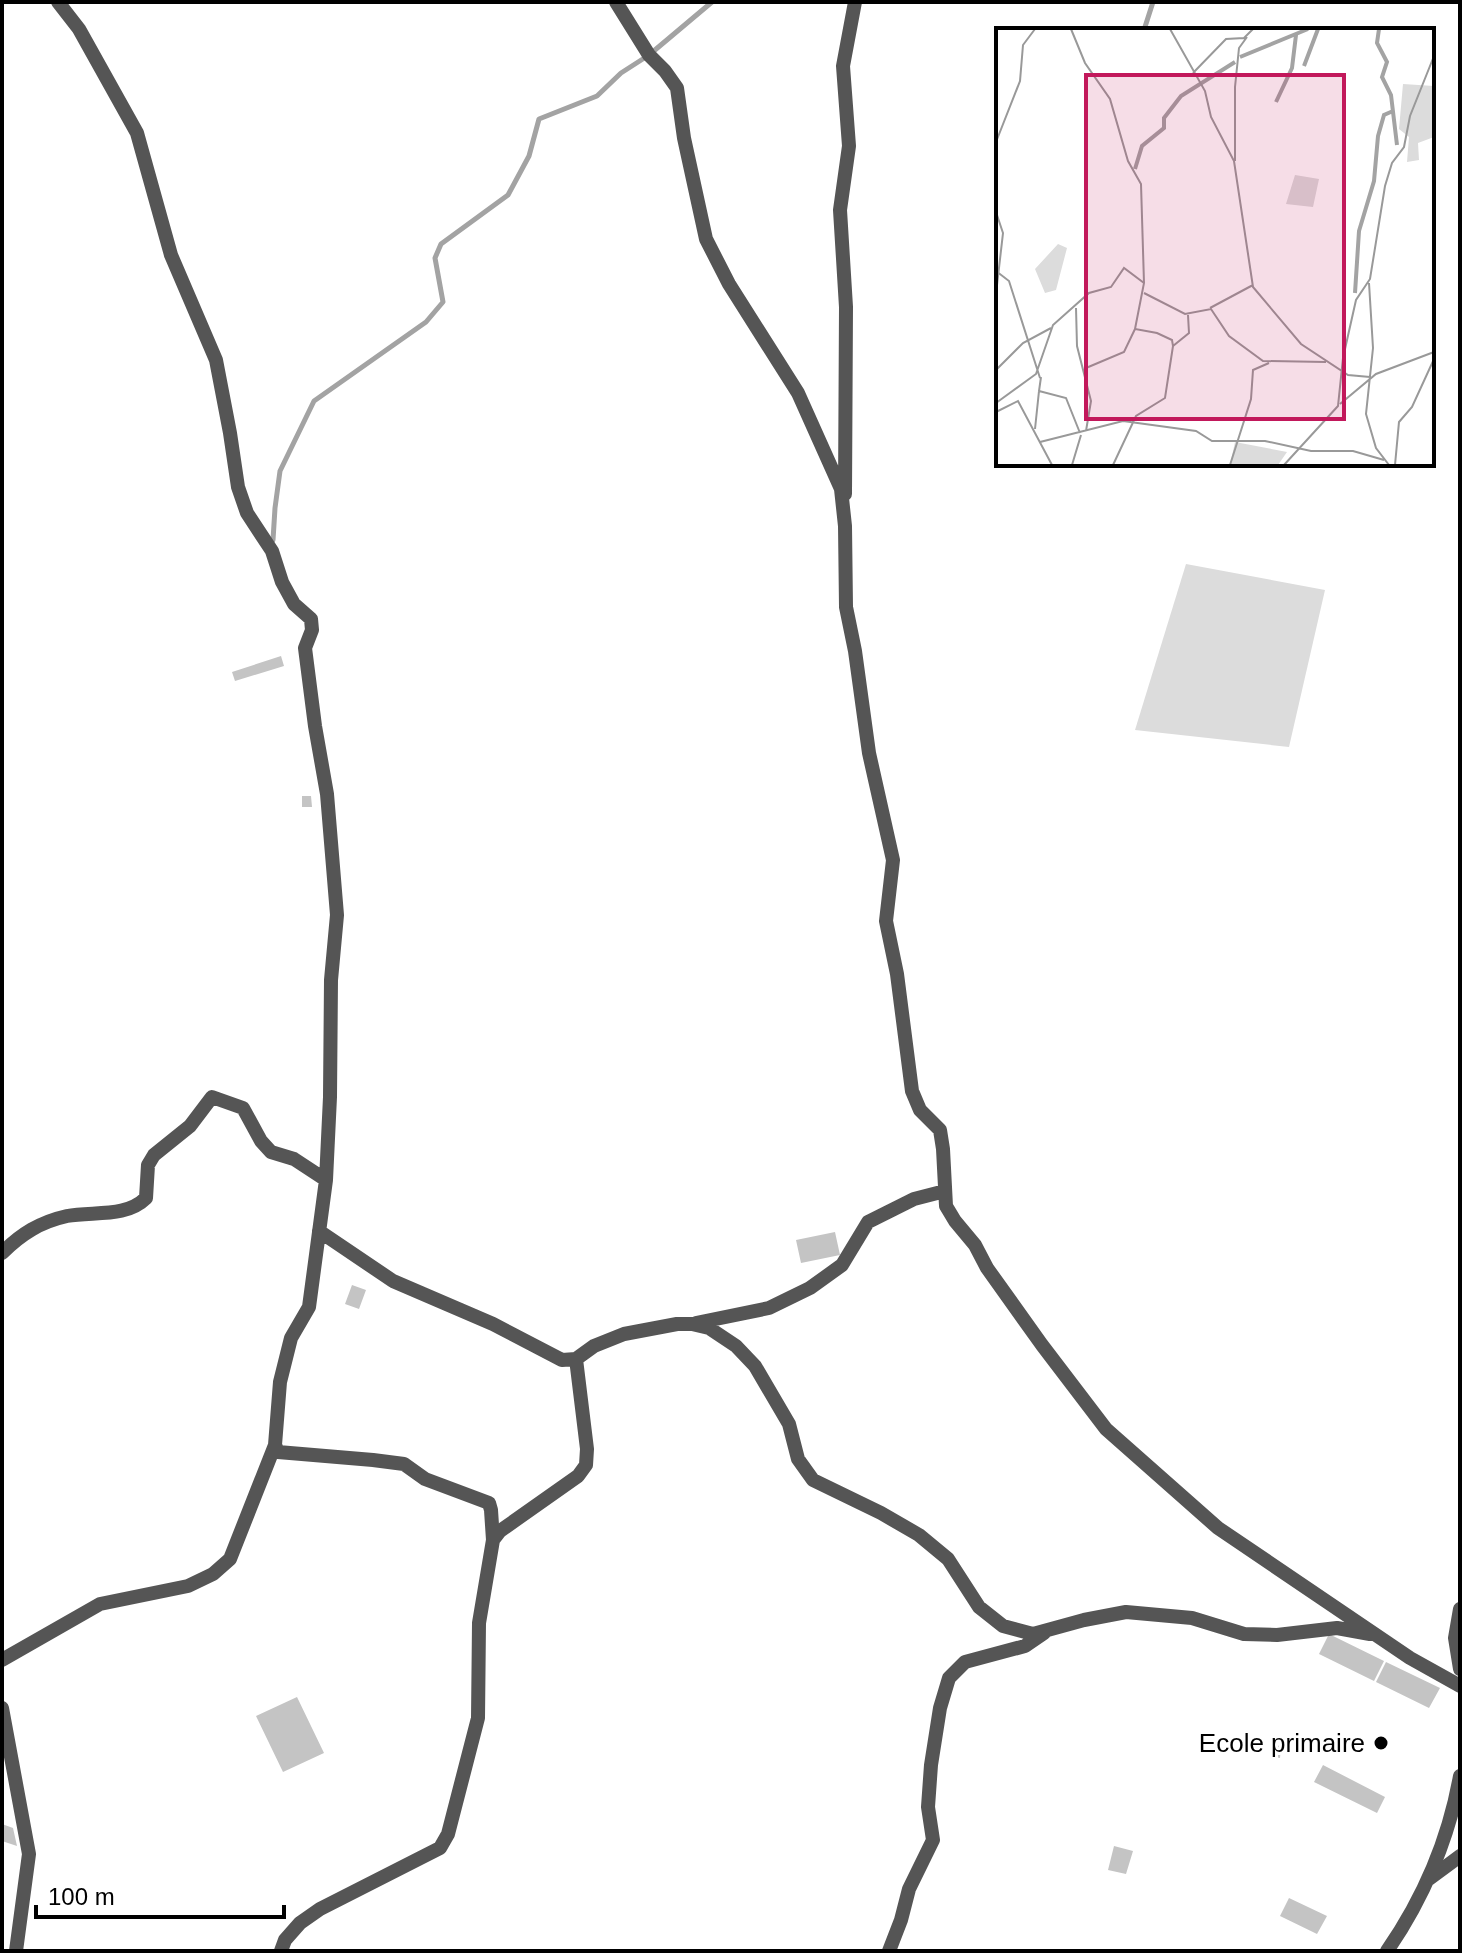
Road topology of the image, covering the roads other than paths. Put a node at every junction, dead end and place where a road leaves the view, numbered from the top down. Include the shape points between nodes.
1 (58, 2) edge
2 (616, 2) edge
3 (855, 2) edge
4 (845, 526) junction
5 (326, 1180) junction
6 (945, 1191) junction
7 (319, 1231) junction
8 (2, 1253) edge
9 (692, 1324) junction
10 (576, 1359) junction
11 (275, 1445) junction
12 (493, 1540) junction
13 (1460, 1609) edge
14 (1048, 1630) junction
15 (1375, 1634) junction
16 (2, 1660) edge
17 (1460, 1669) edge
18 (1460, 1686) edge
19 (2, 1708) edge
20 (1460, 1776) edge
21 (1460, 1856) edge
22 (1429, 1879) junction
23 (16, 1951) edge
24 (281, 1951) edge
25 (889, 1951) edge
26 (1387, 1951) edge

1 - 5 street via 79,29 137,133 171,255 216,360 247,513 272,551 294,604 311,619 305,648 327,794 337,915
2 - 4 street via 677,88 706,239 798,393 841,489
3 - 4 street via 843,66 849,146 840,210 846,307
4 - 6 street via 846,607 869,753 893,860 886,921 912,1091 920,1110 940,1130
5 - 7 street
5 - 8 street via 294,1159 271,1152 243,1108 212,1097 190,1126 154,1155 141,1203 40,1223
6 - 9 street via 914,1199 868,1222 842,1265 810,1288 769,1308
6 - 15 street via 955,1221 1106,1429 1218,1528
7 - 10 street via 393,1281 562,1360
7 - 11 street via 309,1307 291,1338 280,1382
9 - 10 street via 624,1334
9 - 14 street via 709,1328 736,1346 755,1366 789,1424 798,1459 813,1480 919,1535 948,1559 979,1607 1003,1626 1033,1634
10 - 12 street via 586,1465
11 - 12 street via 278,1452 404,1464 425,1479 489,1503
11 - 16 street via 230,1559 213,1574 188,1586 100,1604
12 - 24 street via 479,1623 478,1718 448,1834 440,1848 300,1923
13 - 17 street via 1455,1638
14 - 15 street via 1126,1612 1192,1618 1244,1634 1337,1628
14 - 25 street via 1025,1646 965,1662 949,1678 931,1765 928,1807 933,1840 909,1889
15 - 18 street
19 - 23 street via 29,1854
20 - 22 street
21 - 22 street
22 - 26 street

